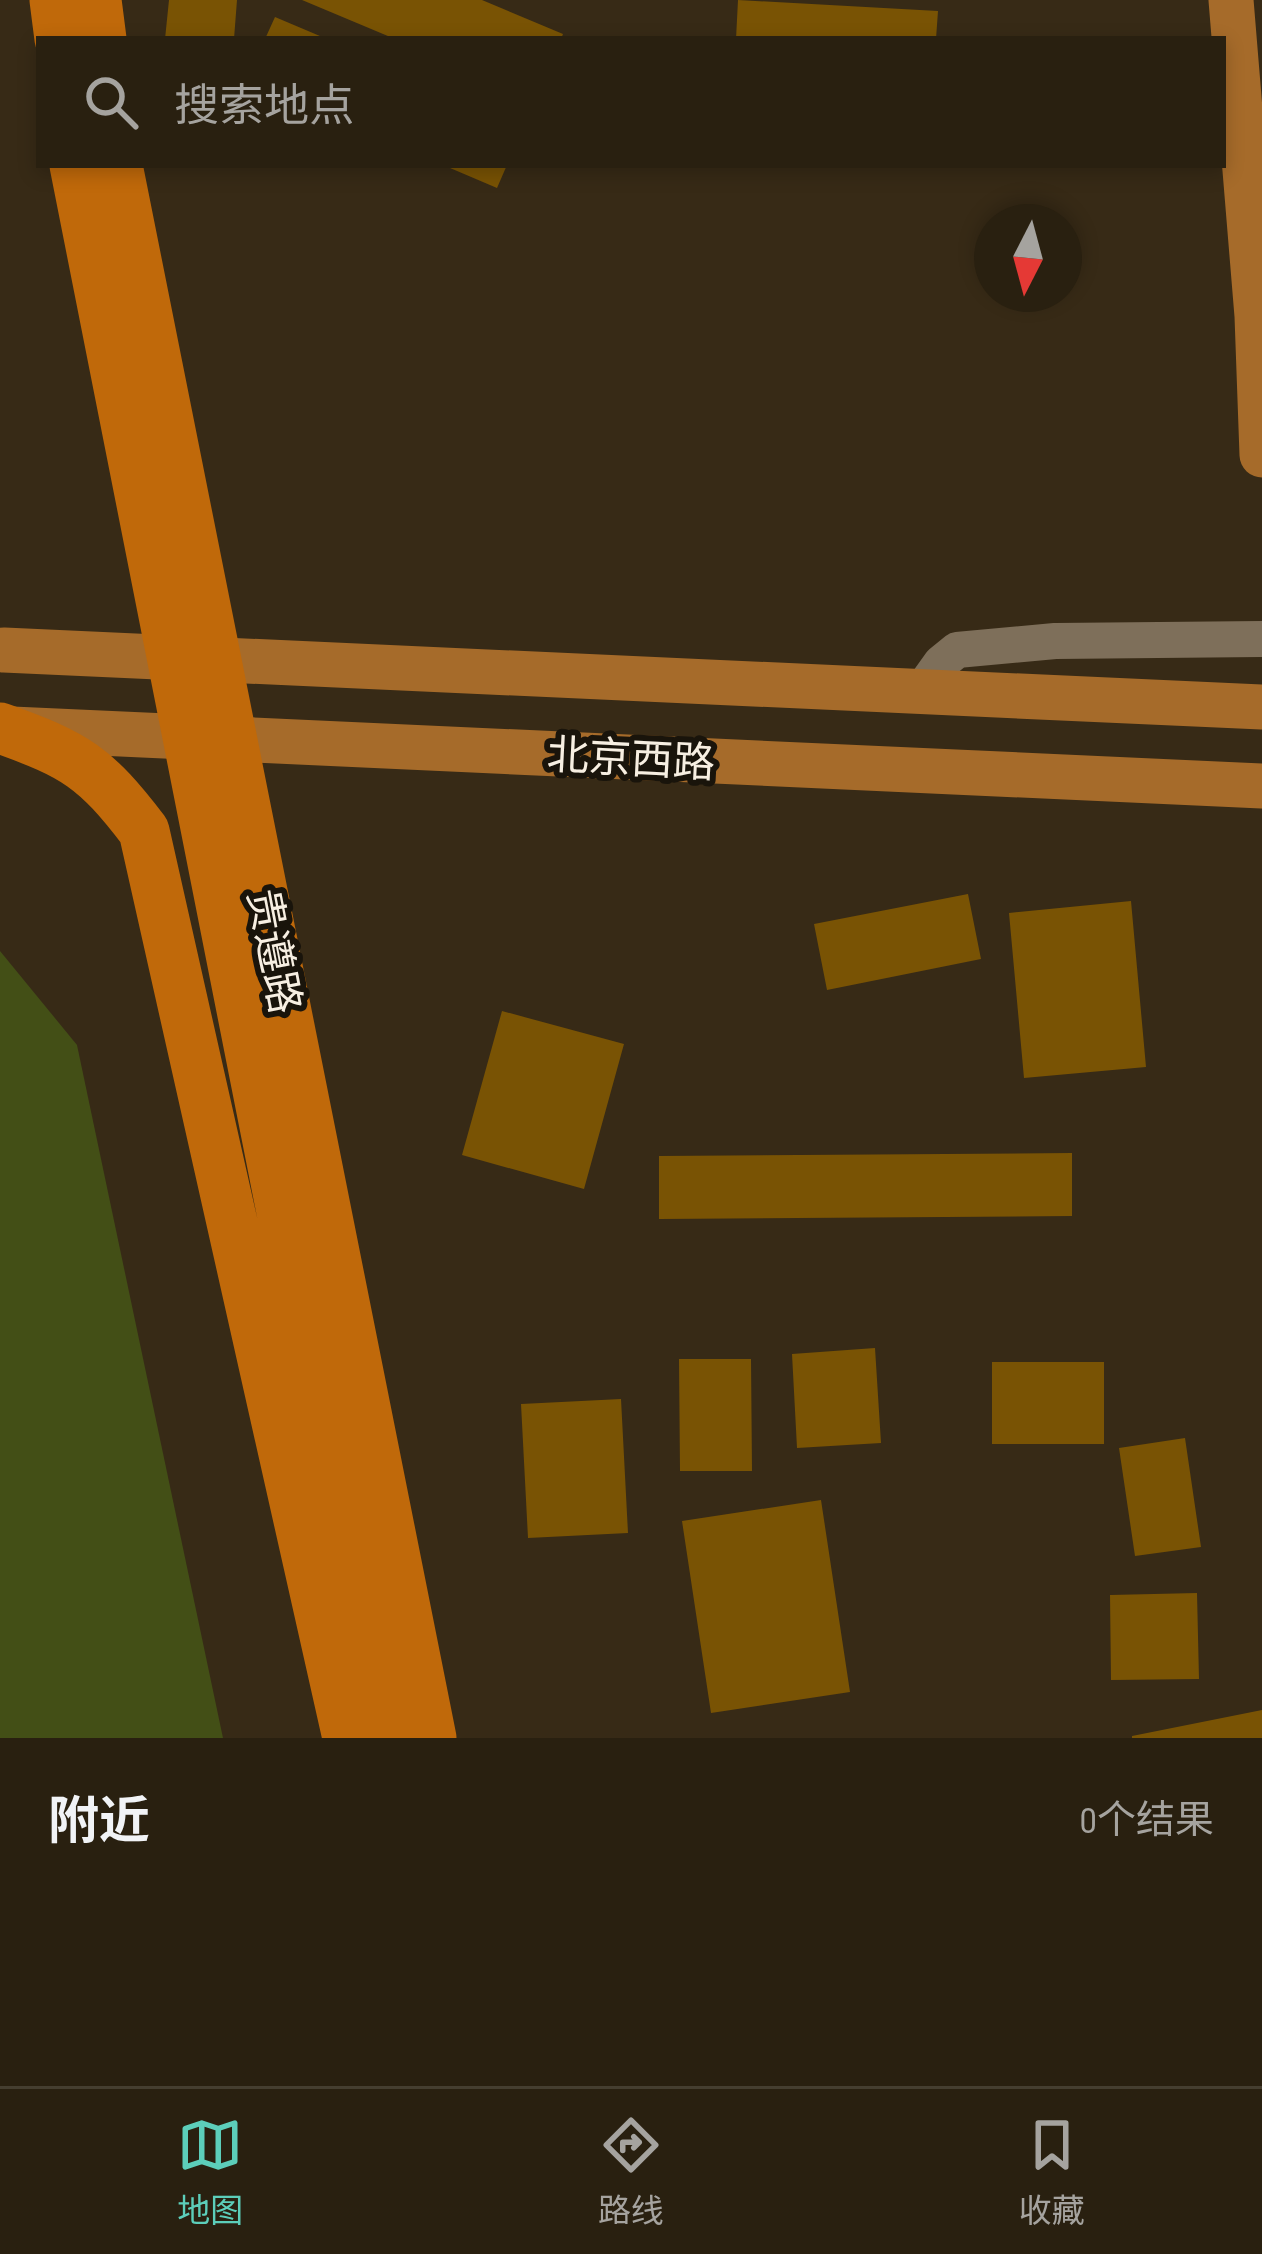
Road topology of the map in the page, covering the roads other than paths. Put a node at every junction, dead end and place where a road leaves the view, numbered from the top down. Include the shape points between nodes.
1 (55, 0) edge
2 (96, 0) edge
3 (1231, 0) edge
4 (60, 36) edge
5 (101, 36) edge
6 (76, 168) edge
7 (118, 168) edge
8 (1255, 212) edge
9 (1262, 455) edge
10 (1262, 639) edge
11 (4, 650) dead end
12 (921, 692) junction
13 (1255, 707) edge
14 (0, 728) edge
15 (1262, 786) edge
16 (348, 1738) edge
17 (386, 1738) edge
18 (431, 1738) edge

1 - 4 highway
2 - 5 highway
3 - 8 main road
6 - 17 highway, 贵遵路
7 - 18 highway, 贵遵路
8 - 9 main road
10 - 12 street via 1055,640 957,650
11 - 12 main road, 北京西路
12 - 13 main road, 北京西路
14 - 15 main road, 北京西路
14 - 16 highway via 61,750 92,772 144,831

